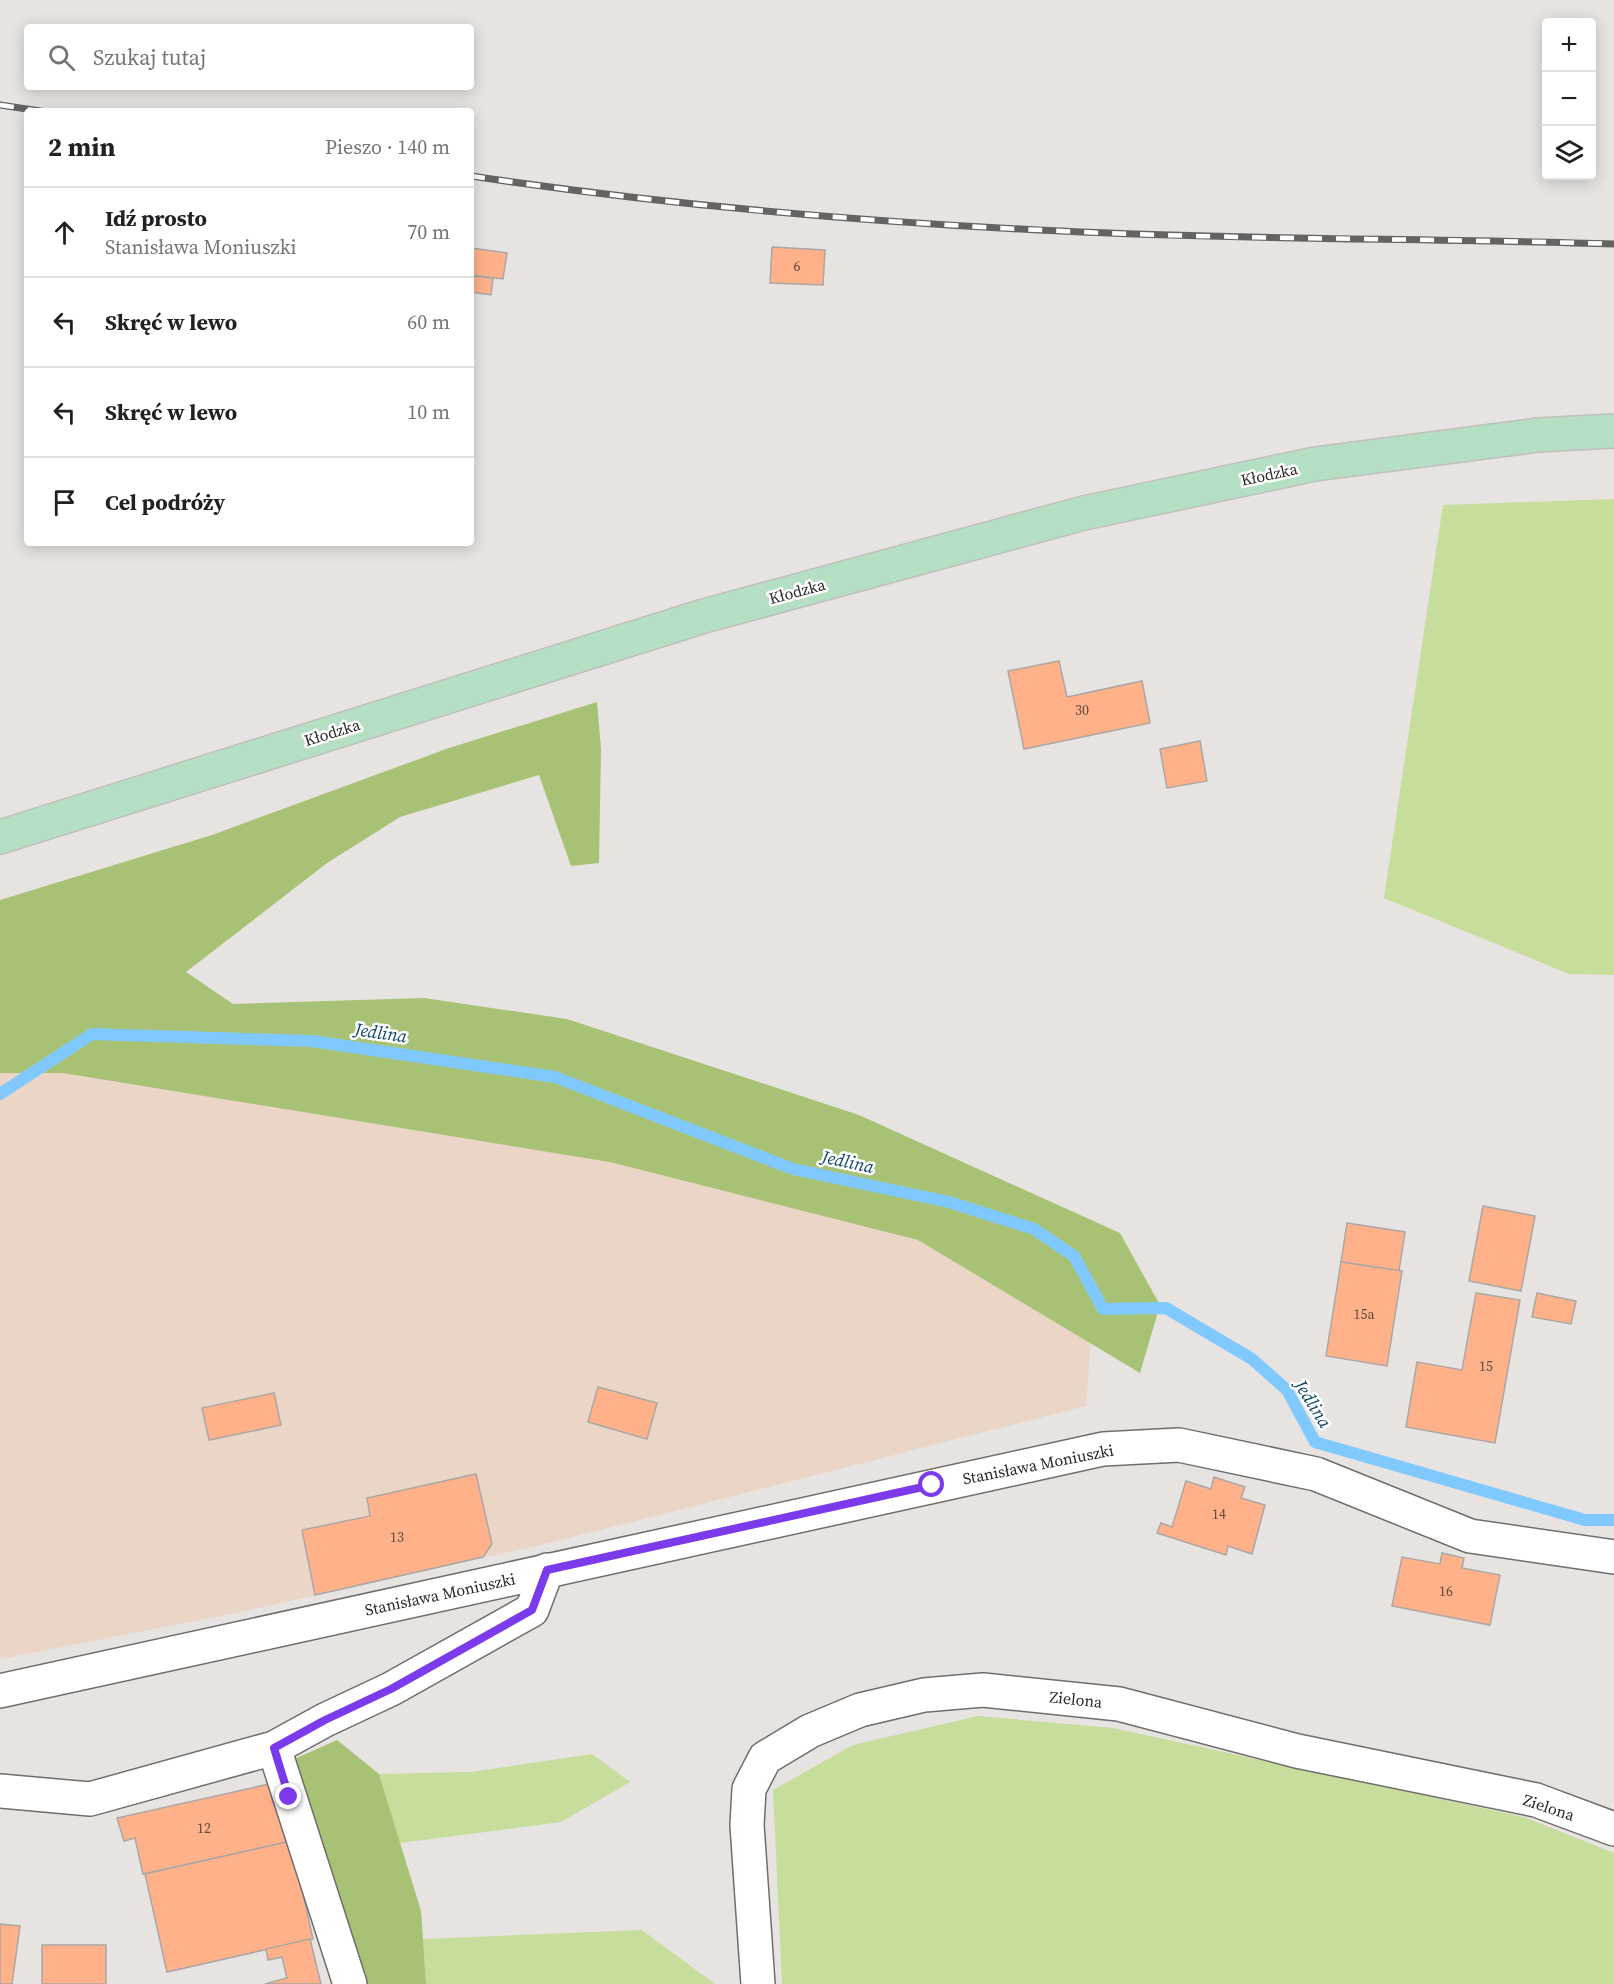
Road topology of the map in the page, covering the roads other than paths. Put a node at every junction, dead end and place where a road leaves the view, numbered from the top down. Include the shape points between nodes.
1 (1614, 431) edge
2 (0, 837) edge
3 (1614, 1557) edge
4 (547, 1570) junction
5 (0, 1691) edge
6 (274, 1748) junction
7 (0, 1791) edge
8 (1614, 1829) edge
9 (350, 1984) edge
10 (758, 1984) edge

1 - 2 main road, Kłodzka via 1538,435 1315,465 1084,513 704,616
3 - 4 street, Stanisława Moniuszki via 1470,1536 1316,1474 1179,1445 1103,1449
4 - 5 street, Stanisława Moniuszki
4 - 6 street via 532,1610 391,1689
6 - 7 street via 90,1799
6 - 9 street
8 - 10 street, Zielona via 1536,1800 1297,1751 1119,1704 983,1690 924,1695 860,1710 810,1731 765,1758 749,1790 747,1825

